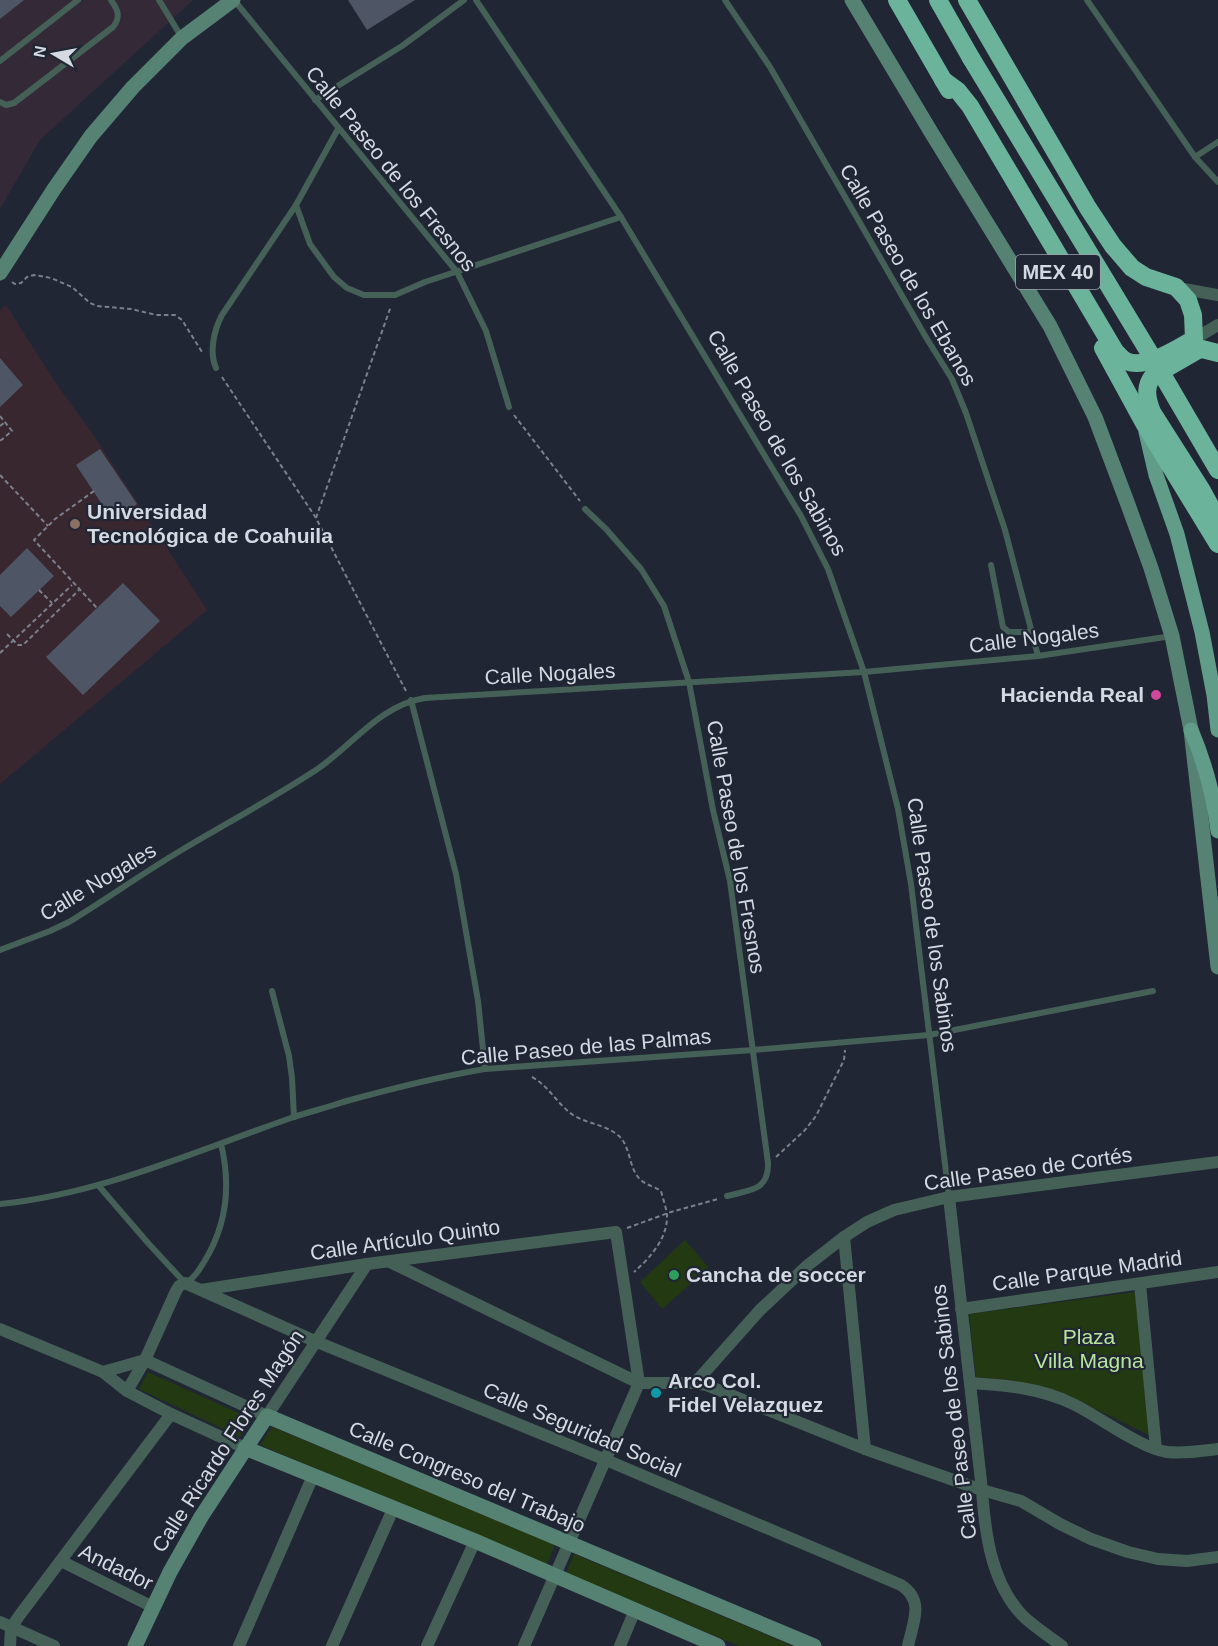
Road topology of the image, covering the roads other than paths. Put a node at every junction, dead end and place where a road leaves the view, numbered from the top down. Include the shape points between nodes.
1 (78, 0) edge
2 (111, 0) edge
3 (159, 0) edge
4 (464, 0) edge
5 (476, 0) edge
6 (725, 0) edge
7 (852, 0) edge
8 (897, 0) edge
9 (938, 0) edge
10 (966, 0) edge
11 (1088, 0) edge
12 (227, 2) edge
13 (182, 38) junction
14 (0, 61) edge
15 (943, 81) junction
16 (315, 100) junction
17 (0, 102) edge
18 (338, 129) junction
19 (1218, 142) edge
20 (1195, 157) junction
21 (1218, 182) edge
22 (296, 205) junction
23 (621, 217) junction
24 (3, 271) edge
25 (457, 272) junction
26 (1176, 287) junction
27 (1218, 295) edge
28 (1218, 325) edge
29 (1208, 345) edge
30 (216, 368) road end
31 (509, 408) road end
32 (1143, 423) junction
33 (1218, 470) edge
34 (585, 508) road end
35 (1218, 520) edge
36 (1218, 544) edge
37 (991, 565) dead end
38 (1031, 632) junction
39 (1172, 636) junction
40 (1038, 656) junction
41 (864, 672) junction
42 (689, 682) junction
43 (411, 700) junction
44 (1191, 730) junction
45 (1218, 730) edge
46 (1218, 831) edge
47 (0, 950) edge
48 (1218, 967) edge
49 (272, 991) dead end
50 (1153, 991) dead end
51 (929, 1035) junction
52 (753, 1050) junction
53 (485, 1069) junction
54 (294, 1117) junction
55 (221, 1144) junction
56 (1218, 1162) edge
57 (98, 1185) junction
58 (727, 1196) road end
59 (949, 1197) junction
60 (0, 1204) edge
61 (844, 1237) junction
62 (390, 1262) junction
63 (367, 1264) junction
64 (1218, 1272) edge
65 (185, 1283) junction
66 (1140, 1284) junction
67 (201, 1290) junction
68 (961, 1309) junction
69 (0, 1329) edge
70 (317, 1342) junction
71 (144, 1360) junction
72 (103, 1372) junction
73 (639, 1383) junction
74 (695, 1383) junction
75 (970, 1383) junction
76 (128, 1391) junction
77 (171, 1414) junction
78 (267, 1416) junction
79 (246, 1448) junction
80 (865, 1449) junction
81 (1156, 1449) junction
82 (1218, 1449) edge
83 (606, 1460) junction
84 (313, 1476) junction
85 (982, 1490) junction
86 (394, 1508) junction
87 (475, 1541) junction
88 (569, 1542) junction
89 (1218, 1557) edge
90 (61, 1561) junction
91 (554, 1575) junction
92 (153, 1607) junction
93 (635, 1610) junction
94 (5, 1625) edge
95 (334, 1645) edge
96 (10, 1646) edge
97 (54, 1646) edge
98 (135, 1646) edge
99 (239, 1646) edge
100 (427, 1646) edge
101 (524, 1646) edge
102 (620, 1646) edge
103 (718, 1646) edge
104 (814, 1646) edge
105 (908, 1646) edge
106 (1062, 1646) edge

1 - 14 lane
2 - 17 lane via 118,14 113,27 14,103
3 - 13 lane
4 - 16 lane via 402,46
5 - 23 lane, Calle Paseo de los Sabinos
6 - 38 lane, Calle Paseo de los Ebanos via 770,67 952,379 1005,530
7 - 39 street via 1050,326 1095,417
8 - 15 highway, MEX 40
9 - 33 highway, MEX 40, bridge
10 - 26 highway via 1113,246 1146,278
11 - 20 lane
12 - 13 street
12 - 16 lane, Calle Paseo de los Fresnos
13 - 24 street via 91,136
15 - 29 highway via 970,106 1121,357 1143,363
15 - 32 highway, MEX 40 via 1107,355
16 - 18 lane, Calle Paseo de los Fresnos
18 - 22 lane
18 - 25 lane, Calle Paseo de los Fresnos
19 - 20 lane
20 - 21 lane
22 - 25 lane via 310,244 347,288 364,295 395,295
22 - 30 lane via 217,325 212,355
23 - 25 lane
23 - 41 lane, Calle Paseo de los Sabinos via 801,516 828,569
25 - 31 lane, Calle Paseo de los Fresnos via 486,332
26 - 27 street
26 - 29 highway via 1188,300
28 - 29 street
29 - 35 highway via 1153,376 1147,392 1152,412
32 - 36 highway, MEX 40
32 - 45 main road via 1203,632
34 - 42 lane, Calle Paseo de los Fresnos via 641,569 664,606
37 - 38 lane via 1003,627 1009,632
38 - 40 lane, Calle Paseo de los Ebanos
39 - 40 lane, Calle Nogales
39 - 44 street
40 - 41 lane, Calle Nogales
41 - 42 lane, Calle Nogales
41 - 51 lane, Calle Paseo de los Sabinos via 898,810
42 - 43 lane, Calle Nogales
42 - 52 lane, Calle Paseo de los Fresnos via 730,881
43 - 47 lane, Calle Nogales via 384,715 319,768 252,811 185,848 69,922
43 - 53 lane via 456,874 478,1001
44 - 46 main road via 1212,790
44 - 48 street
49 - 54 lane via 290,1056
50 - 51 lane, Calle Paseo de las Palmas
51 - 52 lane, Calle Paseo de las Palmas
51 - 59 lane, Calle Paseo de los Sabinos
52 - 53 lane, Calle Paseo de las Palmas
52 - 58 lane, Calle Paseo de los Fresnos via 768,1171 759,1188
53 - 54 lane, Calle Paseo de las Palmas via 386,1090
54 - 55 lane, Calle Paseo de las Palmas
55 - 57 lane, Calle Paseo de las Palmas
55 - 65 lane via 227,1177 225,1211 206,1258
56 - 59 street, Calle Paseo de Cortés
57 - 60 lane, Calle Paseo de las Palmas
57 - 65 lane
59 - 61 street, Calle Paseo de Cortés via 894,1210
59 - 68 street, Calle Paseo de los Sabinos
61 - 74 street, Calle Paseo de Cortés via 760,1310
61 - 80 street
62 - 63 street, Calle Artículo Quinto
62 - 73 street
62 - 73 street, Calle Artículo Quinto via 616,1232
63 - 67 street, Calle Artículo Quinto
63 - 70 street, Calle Ricardo Flores Magón
64 - 66 street, Calle Parque Madrid
65 - 67 street, Calle Seguridad Social
65 - 71 street via 176,1291
66 - 68 street, Calle Parque Madrid
66 - 81 street
67 - 70 street, Calle Seguridad Social
68 - 75 street, Calle Paseo de los Sabinos
69 - 72 street
70 - 78 street, Calle Ricardo Flores Magón
70 - 83 street, Calle Seguridad Social
71 - 72 street
71 - 76 street
71 - 78 street, Calle Congreso del Trabajo
72 - 76 street
73 - 74 street
73 - 83 street
74 - 80 street
75 - 81 street via 1005,1385 1050,1395
75 - 85 street, Calle Paseo de los Sabinos
76 - 77 street
77 - 79 street
77 - 90 street
78 - 79 street, Calle Ricardo Flores Magón
78 - 88 street, Calle Congreso del Trabajo
79 - 84 street
79 - 92 street, Calle Ricardo Flores Magón via 201,1517
80 - 85 street
81 - 82 street via 1175,1453
83 - 88 street
83 - 105 street, Calle Seguridad Social via 901,1585 916,1602
84 - 86 street
84 - 99 street
85 - 89 street via 1021,1501 1081,1534 1128,1552 1187,1561
85 - 106 street, Calle Paseo de los Sabinos via 984,1521 999,1580 1023,1616
86 - 87 street
86 - 95 street
87 - 91 street
87 - 100 street
88 - 91 street
88 - 104 street, Calle Congreso del Trabajo
90 - 92 street, Andador
90 - 94 street
91 - 93 street
91 - 101 street
92 - 98 street, Calle Ricardo Flores Magón
93 - 102 street
93 - 103 street
94 - 96 street
94 - 97 street

